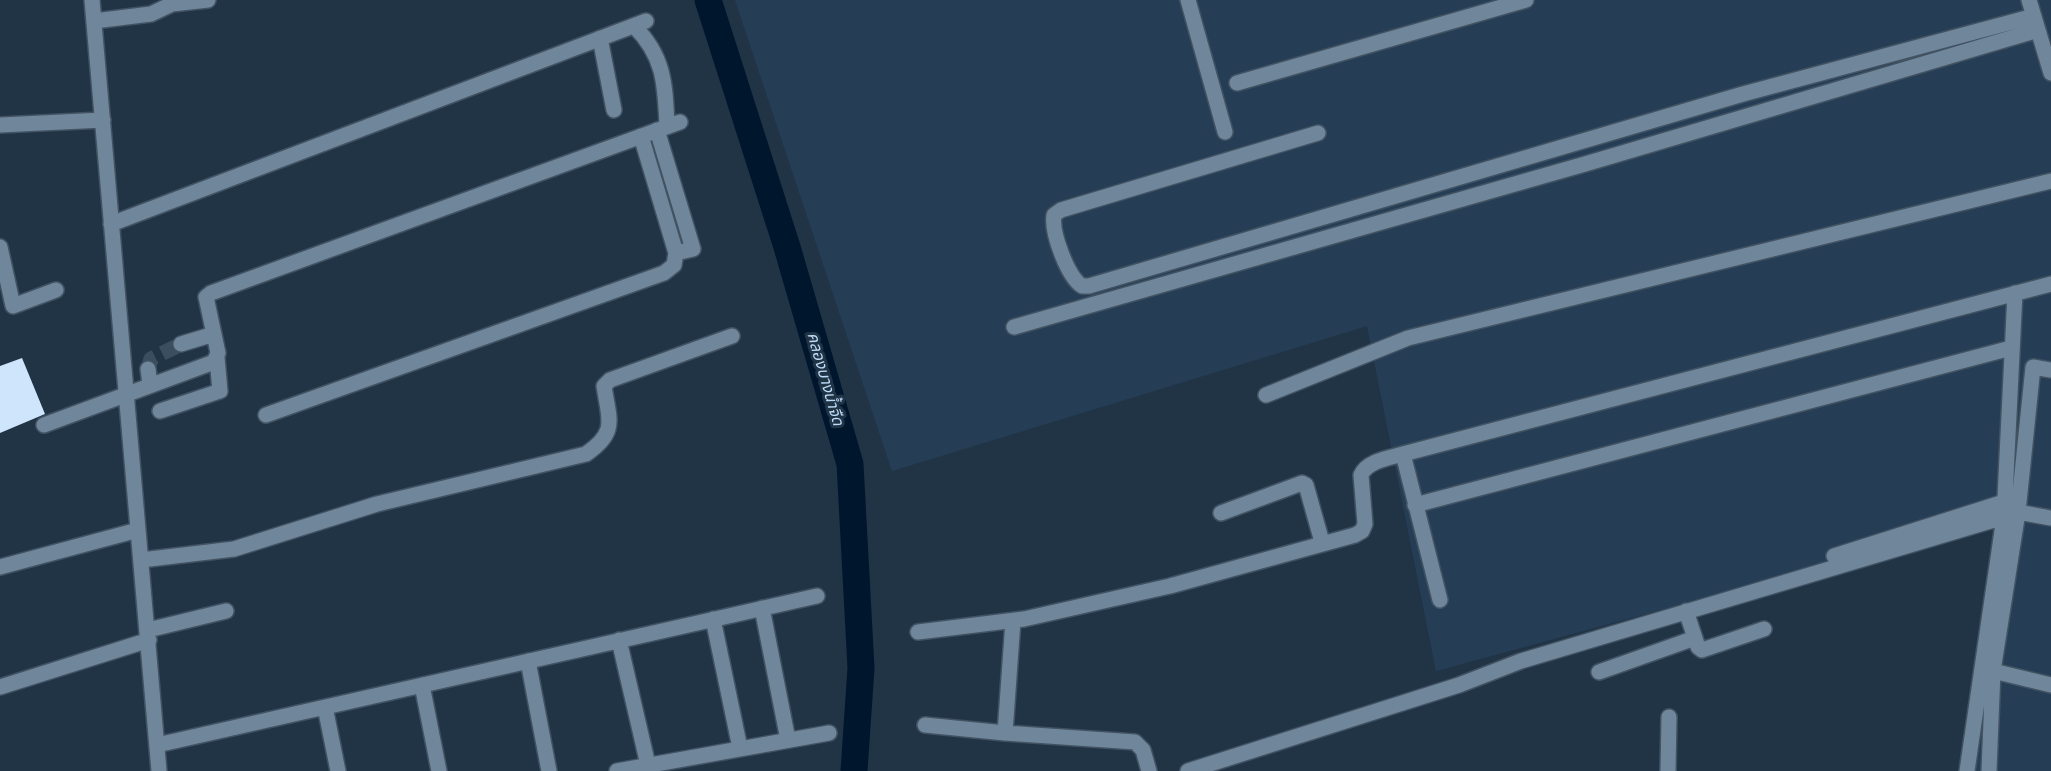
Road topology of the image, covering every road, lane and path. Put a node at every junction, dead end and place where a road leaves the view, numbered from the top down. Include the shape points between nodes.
1 (92, 0) edge
2 (208, 0) edge
3 (1188, 0) edge
4 (1526, 0) edge
5 (2029, 0) edge
6 (94, 21) junction
7 (2036, 23) junction
8 (600, 39) junction
9 (2050, 70) edge
10 (1237, 83) dead end
11 (614, 110) dead end
12 (103, 120) junction
13 (0, 125) edge
14 (668, 126) junction
15 (1225, 132) dead end
16 (1318, 133) dead end
17 (640, 136) junction
18 (2051, 181) edge
19 (111, 224) junction
20 (0, 247) edge
21 (676, 253) junction
22 (2051, 284) edge
23 (56, 290) dead end
24 (2015, 293) junction
25 (1014, 327) dead end
26 (214, 334) junction
27 (732, 336) dead end
28 (181, 344) tunnel mouth
29 (2011, 348) junction
30 (218, 358) junction
31 (2051, 370) edge
32 (126, 394) junction
33 (1266, 395) dead end
34 (160, 411) dead end
35 (266, 415) dead end
36 (44, 425) dead end
37 (1403, 454) junction
38 (1415, 505) junction
39 (2009, 510) junction
40 (1221, 513) dead end
41 (2051, 518) edge
42 (138, 530) junction
43 (1322, 542) junction
44 (141, 560) junction
45 (0, 567) edge
46 (1737, 587) dead end
47 (816, 596) dead end
48 (1440, 600) dead end
49 (762, 608) junction
50 (226, 611) dead end
51 (1686, 611) junction
52 (713, 619) junction
53 (1013, 621) junction
54 (1764, 629) dead end
55 (918, 632) dead end
56 (148, 635) junction
57 (1695, 638) junction
58 (619, 640) junction
59 (528, 661) junction
60 (1993, 671) junction
61 (1599, 672) dead end
62 (422, 685) junction
63 (2051, 685) edge
64 (0, 687) edge
65 (325, 707) junction
66 (1669, 717) dead end
67 (925, 725) dead end
68 (829, 733) dead end
69 (1005, 733) junction
70 (788, 740) junction
71 (157, 746) junction
72 (740, 748) junction
73 (648, 765) junction
74 (159, 771) edge
75 (338, 771) edge
76 (439, 771) edge
77 (549, 771) edge
78 (617, 771) edge
79 (1149, 771) edge
80 (1188, 771) edge
81 (1668, 771) edge
82 (1967, 771) edge
83 (1989, 771) edge

1 - 6 street
2 - 6 street via 172,4 151,14
3 - 15 street
4 - 10 street
5 - 7 street
6 - 12 street
7 - 9 street
7 - 16 street via 1743,94 1089,286 1073,280 1052,225 1054,215 1061,210
7 - 25 street via 1585,164
8 - 11 street
8 - 14 street via 640,23 665,79
8 - 19 street
12 - 13 street
12 - 19 street
14 - 17 street
14 - 21 street via 693,249
17 - 21 street
17 - 26 street via 211,293 206,297
18 - 33 street via 1408,338
19 - 32 street
20 - 23 street via 13,306
21 - 35 street via 674,265 664,273
22 - 24 street
24 - 29 street
24 - 37 street
26 - 28 street
26 - 30 street
27 - 44 street via 610,380 604,386 610,426 602,442 586,453 377,504 234,549
29 - 38 street
29 - 39 street
30 - 32 street via 149,376
30 - 34 street via 220,391
31 - 39 street via 2033,367
32 - 36 street
32 - 42 street
37 - 38 street
37 - 43 street via 1364,468 1362,531
38 - 48 street
39 - 41 street
39 - 46 street
39 - 51 street
39 - 60 street
39 - 82 street
40 - 43 street via 1302,483 1306,485
42 - 44 street
42 - 45 street
43 - 53 street via 1170,586
44 - 56 street
47 - 49 street
49 - 52 street
49 - 70 street
50 - 56 street
51 - 57 street
51 - 80 street
52 - 58 street
52 - 72 street
53 - 55 street
53 - 69 street
54 - 57 street via 1702,650
56 - 64 street
56 - 71 street
57 - 61 street
58 - 59 street
58 - 73 street
59 - 62 street
59 - 77 street
60 - 63 street
60 - 83 street
62 - 65 street
62 - 76 street
65 - 71 street
65 - 75 street
66 - 81 street
67 - 69 street
68 - 70 street
69 - 79 street via 1135,742 1143,750
70 - 72 street
71 - 74 street
72 - 73 street
73 - 78 street

